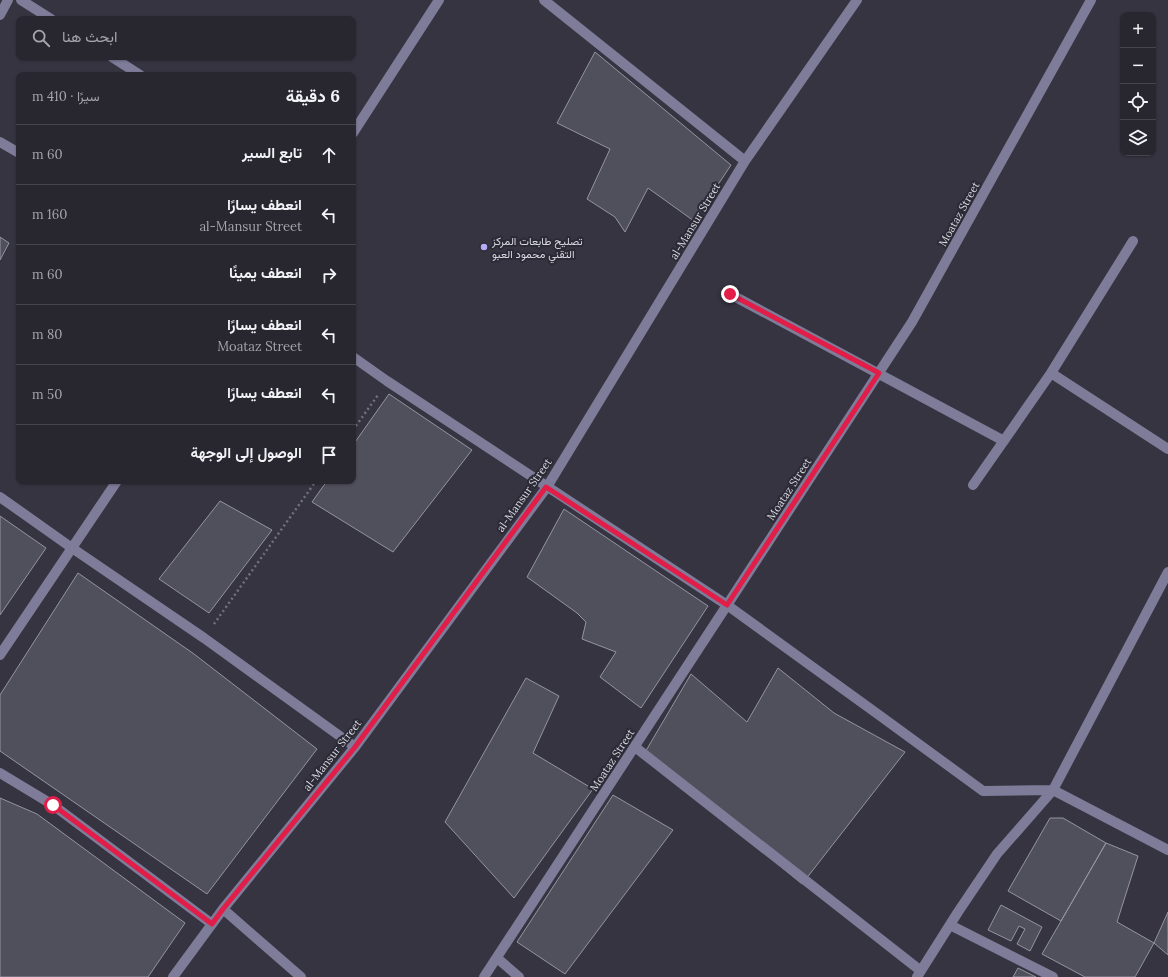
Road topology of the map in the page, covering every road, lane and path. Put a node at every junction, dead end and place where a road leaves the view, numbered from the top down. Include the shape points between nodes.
1 (8, 0) edge
2 (21, 0) edge
3 (439, 0) edge
4 (544, 0) edge
5 (857, 0) edge
6 (1091, 0) edge
7 (0, 15) edge
8 (46, 16) edge
9 (117, 60) edge
10 (135, 72) edge
11 (356, 128) edge
12 (0, 142) edge
13 (16, 151) edge
14 (745, 161) junction
15 (1133, 241) dead end
16 (730, 294) dead end
17 (356, 359) edge
18 (879, 373) junction
19 (1051, 373) junction
20 (387, 381) junction
21 (356, 426) edge
22 (1004, 441) junction
23 (1168, 449) edge
24 (115, 484) edge
25 (314, 484) edge
26 (973, 485) dead end
27 (546, 487) junction
28 (0, 497) edge
29 (72, 548) junction
30 (1168, 572) edge
31 (727, 605) junction
32 (204, 638) junction
33 (0, 655) edge
34 (355, 747) junction
35 (635, 747) junction
36 (0, 773) edge
37 (1053, 790) junction
38 (1168, 850) edge
39 (223, 909) junction
40 (212, 924) junction
41 (950, 925) junction
42 (497, 958) junction
43 (919, 974) edge
44 (173, 977) edge
45 (301, 977) edge
46 (484, 977) edge
47 (519, 977) edge
48 (1053, 977) edge

1 - 7 street
2 - 8 street
3 - 11 street
4 - 14 street
5 - 14 street, al-Mansur Street
6 - 18 street, Moataz Street via 912,322
9 - 10 street
12 - 13 street
14 - 27 street, al-Mansur Street
15 - 19 street
16 - 18 street
17 - 20 street
18 - 22 street
18 - 31 street, Moataz Street
19 - 22 street
19 - 23 street
20 - 21 path
20 - 27 street
22 - 26 street
24 - 29 street
25 - 32 path
27 - 31 street
27 - 34 street, al-Mansur Street
28 - 29 street
29 - 32 street
29 - 33 street
30 - 37 street
31 - 35 street, Moataz Street
31 - 37 street via 983,791
32 - 34 street
34 - 39 street, al-Mansur Street
35 - 42 street, Moataz Street
35 - 43 street
36 - 40 street via 53,805
37 - 38 street
37 - 41 street via 997,854
39 - 40 street, al-Mansur Street
39 - 45 street
40 - 44 street, al-Mansur Street
41 - 43 street
41 - 48 street
42 - 46 street, Moataz Street
42 - 47 street

